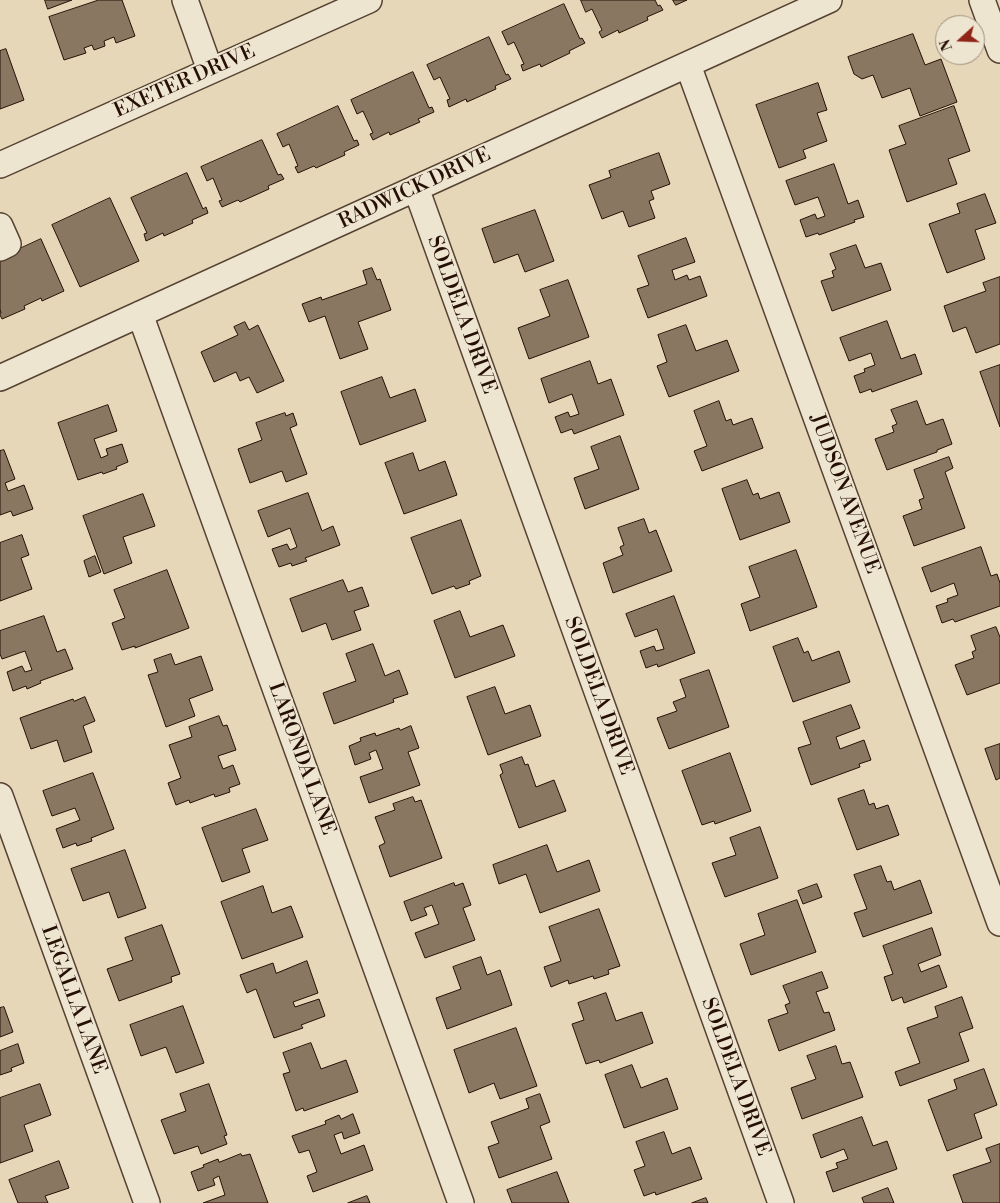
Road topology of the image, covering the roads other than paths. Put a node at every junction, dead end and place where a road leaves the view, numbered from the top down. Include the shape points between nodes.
1 (185, 0) edge
2 (369, 0) edge
3 (982, 0) edge
4 (820, 2) edge
5 (1000, 50) edge
6 (688, 65) junction
7 (210, 70) junction
8 (0, 165) edge
9 (416, 188) junction
10 (0, 226) edge
11 (0, 248) edge
12 (140, 314) junction
13 (0, 378) edge
14 (0, 796) edge
15 (1000, 923) edge
16 (147, 1203) edge
17 (461, 1203) edge
18 (781, 1203) edge

1 - 7 street
2 - 7 street, EXETER DRIVE
3 - 5 street
4 - 6 street, RADWICK DRIVE
6 - 9 street, RADWICK DRIVE
6 - 15 street, JUDSON AVENUE
7 - 8 street, EXETER DRIVE
9 - 12 street, RADWICK DRIVE
9 - 18 street, SOLDELA DRIVE
10 - 11 street via 8,244
12 - 13 street, RADWICK DRIVE
12 - 17 street, LARONDA LANE
14 - 16 street, LEGALLA LANE

